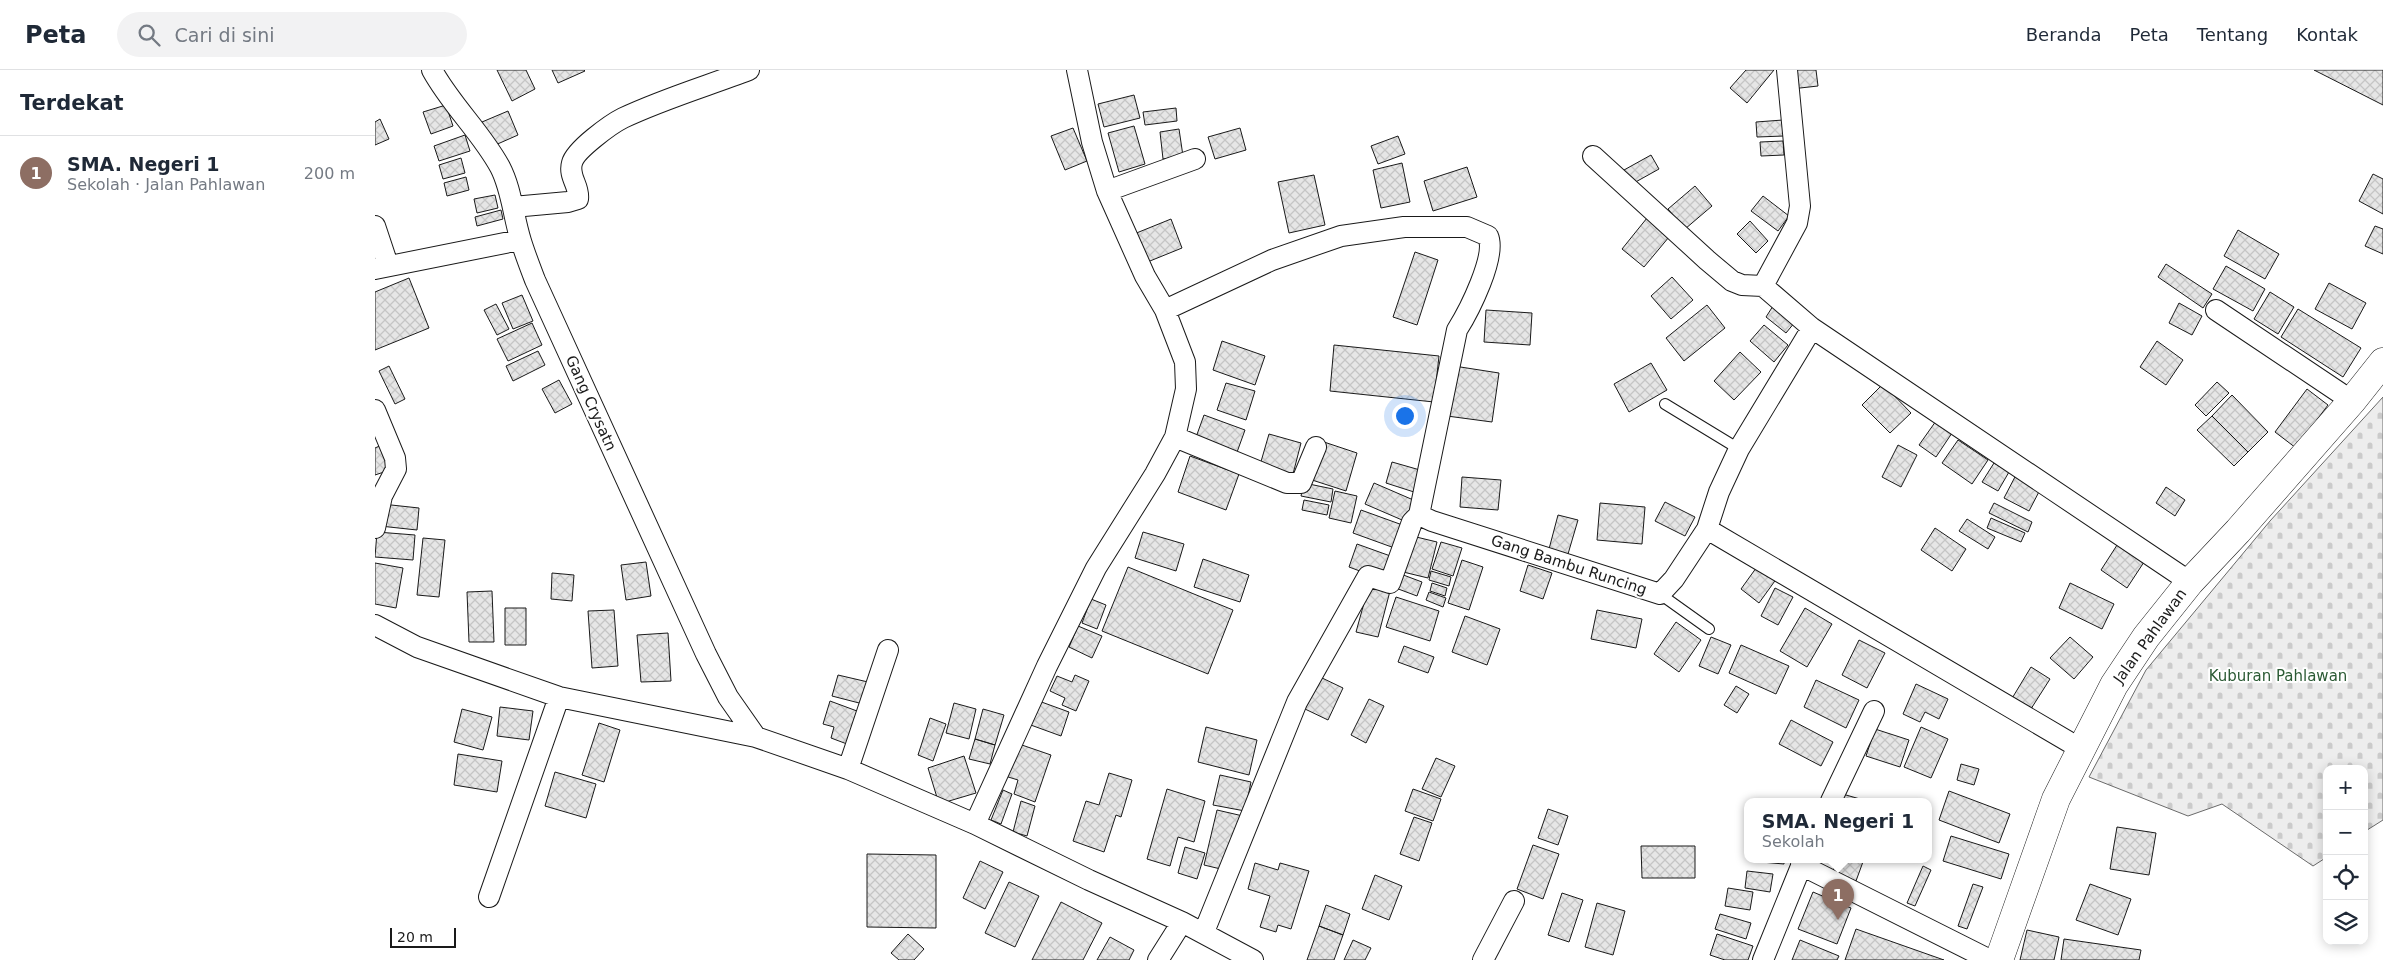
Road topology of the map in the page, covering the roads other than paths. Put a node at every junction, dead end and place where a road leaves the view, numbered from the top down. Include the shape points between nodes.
1 (432, 70) edge
2 (749, 70) edge
3 (1077, 70) edge
4 (1787, 70) edge
5 (1593, 156) dead end
6 (1195, 159) dead end
7 (1107, 192) junction
8 (513, 207) junction
9 (375, 226) edge
10 (520, 240) junction
11 (381, 267) edge
12 (1763, 286) junction
13 (1165, 310) junction
14 (2216, 310) dead end
15 (1811, 328) junction
16 (2383, 362) edge
17 (2352, 401) junction
18 (1665, 404) dead end
19 (375, 410) edge
20 (1175, 437) junction
21 (1316, 446) dead end
22 (1739, 449) junction
23 (1419, 515) junction
24 (375, 528) edge
25 (1707, 529) junction
26 (2189, 582) junction
27 (1660, 594) junction
28 (375, 625) edge
29 (1709, 629) dead end
30 (888, 650) dead end
31 (559, 697) junction
32 (1874, 711) dead end
33 (756, 736) junction
34 (2081, 749) junction
35 (848, 770) junction
36 (1832, 798) edge
37 (975, 824) junction
38 (1802, 863) edge
39 (1804, 863) edge
40 (489, 897) dead end
41 (1514, 901) dead end
42 (1182, 922) junction
43 (1204, 932) junction
44 (1158, 960) edge
45 (1253, 960) edge
46 (1483, 960) edge
47 (1763, 960) edge
48 (1990, 960) edge
49 (1999, 960) edge

1 - 8 street, Gang Crysatn via 500,168
2 - 8 street via 622,119 580,150 572,161 570,173 578,199
3 - 7 street via 1092,142
4 - 12 street via 1800,206 1797,223
5 - 12 street via 1732,281
6 - 7 street
7 - 13 street via 1145,276
8 - 10 street, Gang Crysatn
9 - 11 street
10 - 11 street
10 - 33 street, Gang Crysatn via 535,280 706,654 728,697
12 - 15 street
13 - 20 street via 1185,362 1186,389
13 - 23 street via 1272,260 1341,236 1404,227 1467,227 1488,236 1490,251 1470,309 1457,330
14 - 17 street
15 - 22 street, Gang Bambu Runcing
15 - 26 street
16 - 17 main road, Jalan Pahlawan
17 - 26 main road, Jalan Pahlawan
18 - 22 lane
19 - 24 street via 395,458 396,469 382,496
20 - 21 street via 1295,484 1301,482
20 - 37 street via 1095,568
22 - 25 street, Gang Bambu Runcing via 1719,492
23 - 27 street, Gang Bambu Runcing
23 - 43 street via 1412,522 1390,583 1368,576 1297,702
25 - 27 street, Gang Bambu Runcing
25 - 34 street
26 - 34 main road, Jalan Pahlawan via 2114,685
27 - 29 lane
28 - 31 street via 417,647
30 - 35 street
31 - 33 street
31 - 40 street
32 - 36 street
33 - 35 street
34 - 49 main road, Jalan Pahlawan via 2056,799
35 - 37 street
37 - 42 street
38 - 47 street
39 - 48 street
41 - 46 street
42 - 43 street
42 - 44 street
43 - 45 street

